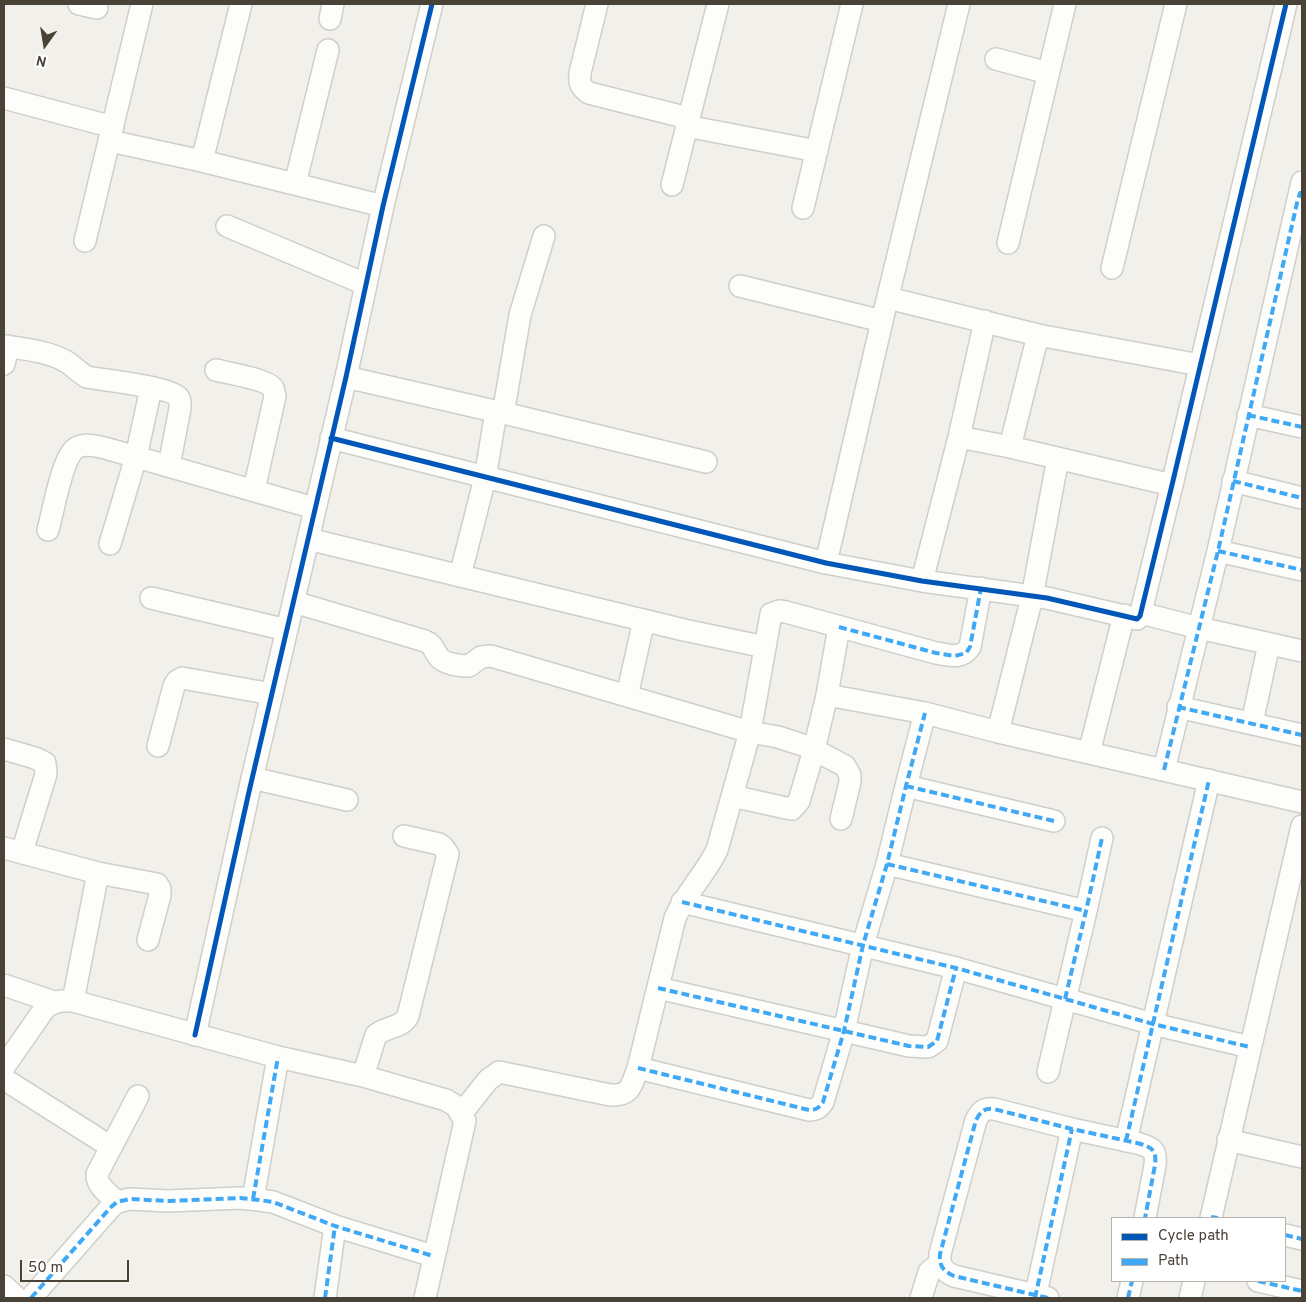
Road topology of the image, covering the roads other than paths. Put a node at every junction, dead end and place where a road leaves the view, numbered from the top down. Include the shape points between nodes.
1 (142, 4) edge
2 (241, 4) edge
3 (432, 4) edge
4 (597, 4) edge
5 (718, 4) edge
6 (852, 4) edge
7 (959, 4) edge
8 (1065, 4) edge
9 (1176, 4) edge
10 (1286, 4) edge
11 (328, 50) dead end
12 (996, 59) dead end
13 (1048, 72) junction
14 (4, 98) edge
15 (687, 122) junction
16 (112, 134) junction
17 (817, 151) junction
18 (202, 161) junction
19 (295, 184) junction
20 (672, 184) dead end
21 (1301, 190) edge
22 (383, 206) junction
23 (803, 208) dead end
24 (227, 226) dead end
25 (544, 236) dead end
26 (85, 241) dead end
27 (1008, 243) dead end
28 (1112, 268) dead end
29 (365, 284) junction
30 (740, 286) dead end
31 (888, 298) junction
32 (882, 321) junction
33 (985, 321) junction
34 (1038, 335) junction
35 (5, 352) edge
36 (1200, 365) junction
37 (216, 370) dead end
38 (346, 377) junction
39 (152, 388) junction
40 (499, 413) junction
41 (1248, 415) junction
42 (1302, 427) edge
43 (331, 438) junction
44 (959, 438) junction
45 (1010, 447) junction
46 (136, 457) junction
47 (1058, 458) junction
48 (706, 462) dead end
49 (169, 466) junction
50 (485, 478) junction
51 (1233, 481) junction
52 (1172, 485) junction
53 (254, 490) junction
54 (1302, 498) edge
55 (314, 508) junction
56 (48, 530) dead end
57 (308, 539) junction
58 (110, 544) dead end
59 (1218, 551) junction
60 (826, 563) junction
61 (1302, 570) edge
62 (460, 576) junction
63 (922, 581) junction
64 (981, 588) junction
65 (1032, 597) junction
66 (152, 598) dead end
67 (294, 602) junction
68 (1132, 614) junction
69 (644, 620) junction
70 (839, 627) junction
71 (1199, 628) junction
72 (287, 630) junction
73 (1269, 644) junction
74 (765, 647) junction
75 (1302, 651) edge
76 (272, 694) junction
77 (827, 695) junction
78 (627, 696) junction
79 (1178, 707) junction
80 (925, 713) junction
81 (1252, 723) junction
82 (750, 732) junction
83 (998, 732) junction
84 (1302, 735) edge
85 (158, 746) dead end
86 (4, 749) edge
87 (814, 750) junction
88 (1089, 753) junction
89 (1164, 770) junction
90 (252, 778) junction
91 (1209, 780) junction
92 (906, 786) junction
93 (732, 796) junction
94 (347, 800) dead end
95 (1302, 802) edge
96 (841, 818) dead end
97 (1054, 821) dead end
98 (1302, 826) edge
99 (404, 836) dead end
100 (1102, 838) dead end
101 (13, 850) edge
102 (887, 864) junction
103 (98, 873) junction
104 (682, 902) junction
105 (1086, 911) junction
106 (148, 940) dead end
107 (863, 946) junction
108 (956, 968) junction
109 (4, 985) edge
110 (658, 988) junction
111 (1065, 999) junction
112 (63, 1002) junction
113 (1153, 1024) junction
114 (844, 1031) junction
115 (195, 1035) junction
116 (1250, 1047) junction
117 (278, 1057) junction
118 (4, 1067) edge
119 (638, 1068) junction
120 (1048, 1072) dead end
121 (363, 1076) junction
122 (4, 1078) edge
123 (138, 1096) dead end
124 (462, 1114) junction
125 (1072, 1129) junction
126 (1228, 1140) junction
127 (1126, 1141) junction
128 (111, 1147) junction
129 (1302, 1157) edge
130 (253, 1199) junction
131 (117, 1202) junction
132 (1145, 1217) edge
133 (1213, 1217) edge
134 (334, 1226) junction
135 (1286, 1235) edge
136 (1302, 1239) edge
137 (433, 1256) junction
138 (940, 1263) junction
139 (1132, 1282) edge
140 (1194, 1282) edge
141 (1262, 1282) edge
142 (4, 1286) edge
143 (1302, 1291) edge
144 (1040, 1297) edge
145 (17, 1298) edge
146 (31, 1298) edge
147 (325, 1298) edge
148 (425, 1298) edge
149 (921, 1298) edge
150 (1128, 1298) edge
151 (1190, 1298) edge

1 - 16 street
2 - 18 street
3 - 22 street
4 - 15 street via 580,74 582,88 589,93
5 - 15 street
6 - 17 street
7 - 31 street
8 - 13 street
9 - 28 street
10 - 36 street
11 - 19 street
12 - 13 street
13 - 27 street
14 - 16 street
15 - 17 street
15 - 20 street
16 - 18 street
16 - 26 street
17 - 23 street
18 - 19 street
19 - 22 street
21 - 41 street
22 - 29 street
24 - 29 street
25 - 40 street via 520,315
29 - 38 street
30 - 32 street
31 - 32 street
31 - 33 street
32 - 60 street
33 - 34 street
33 - 44 street
34 - 36 street
34 - 45 street
35 - 39 street via 57,357 87,377
36 - 52 street
37 - 53 street via 261,382 274,391
38 - 40 street
38 - 43 street
39 - 46 street
39 - 49 street via 171,392 180,402
40 - 48 street
40 - 50 street
41 - 42 street
41 - 51 street
43 - 50 street
43 - 55 street
44 - 45 street
44 - 63 street
45 - 47 street
46 - 49 street
46 - 56 street via 92,446 76,448 66,462
46 - 58 street
47 - 52 street
47 - 65 street
49 - 53 street
50 - 60 street
50 - 62 street
51 - 54 street
51 - 59 street
52 - 68 street
53 - 55 street
55 - 57 street
57 - 62 street
57 - 67 street
59 - 61 street
59 - 71 street
60 - 63 street
62 - 69 street
63 - 64 street
64 - 65 street
64 - 70 street via 966,654 936,652
65 - 68 street
65 - 83 street
66 - 72 street
67 - 72 street
67 - 78 street via 425,641 432,645 437,656 447,662 469,666 481,657 491,656
68 - 71 street
68 - 88 street
69 - 74 street
69 - 78 street
70 - 74 street via 786,612 774,612
70 - 77 street
71 - 73 street
71 - 79 street
72 - 76 street
73 - 75 street
73 - 81 street
74 - 82 street
76 - 85 street via 182,678 174,686
76 - 90 street
77 - 80 street
77 - 87 street
78 - 82 street
79 - 81 street
79 - 89 street
80 - 83 street
80 - 92 street
81 - 84 street
82 - 87 street via 778,737
82 - 93 street
83 - 88 street
86 - 101 street via 46,763 46,774
87 - 93 street via 799,801 792,809
87 - 96 street via 845,766 850,775
88 - 89 street
89 - 91 street
90 - 94 street
90 - 115 street
91 - 95 street
91 - 113 street
92 - 97 street
92 - 102 street
93 - 104 street via 713,859
98 - 116 street
99 - 121 street via 443,846 448,854 408,1016 401,1024 376,1035
100 - 105 street
101 - 103 street
102 - 105 street
102 - 107 street
103 - 106 street via 156,884 160,889
103 - 112 street
104 - 107 street
104 - 110 street via 671,928
105 - 111 street
107 - 108 street
107 - 114 street
108 - 111 street
108 - 114 street via 941,1028 933,1045 909,1046
109 - 112 street
110 - 114 street
110 - 119 street
111 - 113 street
111 - 120 street
112 - 115 street
112 - 118 street via 45,1008
113 - 116 street
113 - 127 street
114 - 119 street via 823,1102 815,1110
115 - 117 street
116 - 126 street
117 - 121 street
117 - 130 street
119 - 124 street via 629,1091 621,1096 498,1072
121 - 124 street via 446,1100
122 - 128 street
123 - 128 street
124 - 137 street via 463,1131
125 - 127 street
125 - 138 street via 994,1109 986,1108 980,1112
125 - 144 street
126 - 129 street
126 - 133 street
127 - 132 street via 1147,1146 1156,1156
128 - 131 street via 96,1179
130 - 131 street via 130,1199
130 - 134 street via 282,1205
131 - 146 street
134 - 137 street
134 - 147 street
135 - 136 street
137 - 148 street
138 - 144 street via 942,1269 954,1276
138 - 149 street via 929,1272
139 - 150 street
140 - 151 street
141 - 143 street
142 - 145 street

